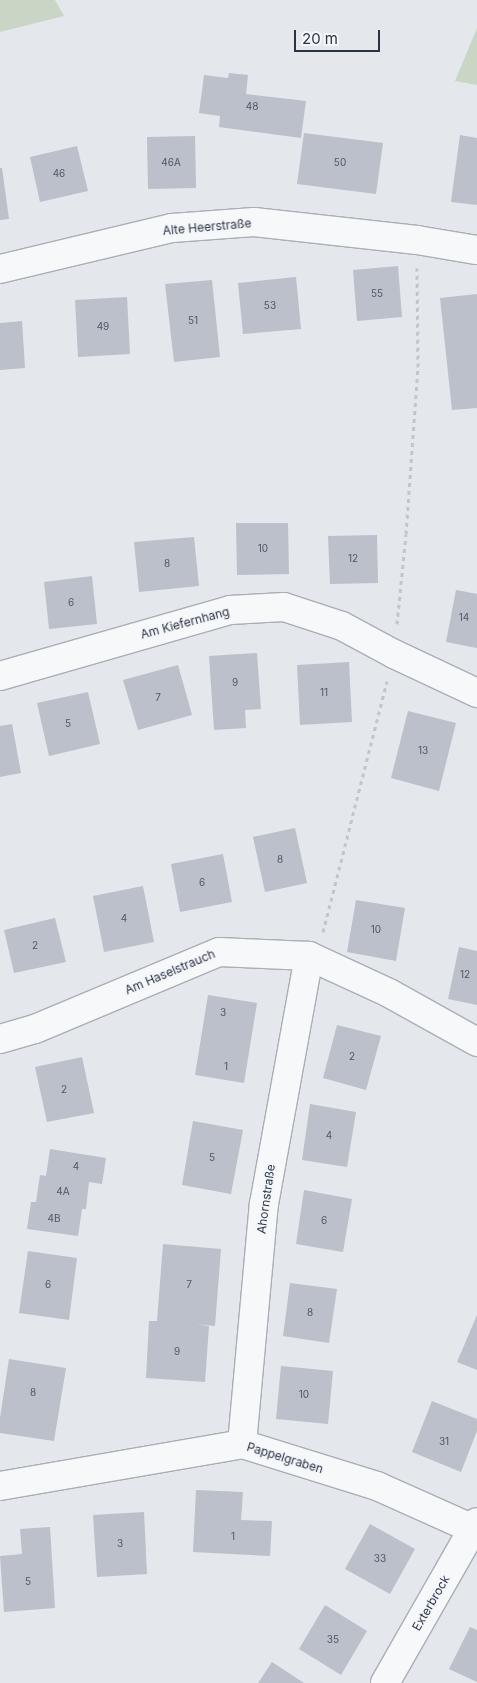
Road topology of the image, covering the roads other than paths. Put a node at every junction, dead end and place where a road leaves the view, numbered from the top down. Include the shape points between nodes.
1 (477, 250) edge
2 (0, 269) edge
3 (0, 676) edge
4 (477, 693) edge
5 (309, 956) junction
6 (0, 1039) edge
7 (477, 1042) edge
8 (242, 1444) junction
9 (0, 1486) edge
10 (475, 1526) edge
11 (385, 1683) edge

1 - 2 street, Alte Heerstraße via 254,222 172,228
3 - 4 street, Am Kiefernhang via 230,610 284,607 342,626
5 - 6 street, Am Haselstrauch via 219,952 35,1028
5 - 7 street, Am Haselstrauch via 389,993
5 - 8 street, Ahornstraße via 264,1204
8 - 9 street, Pappelgraben
8 - 10 street, Pappelgraben via 377,1486
10 - 11 street, Exterbrock

